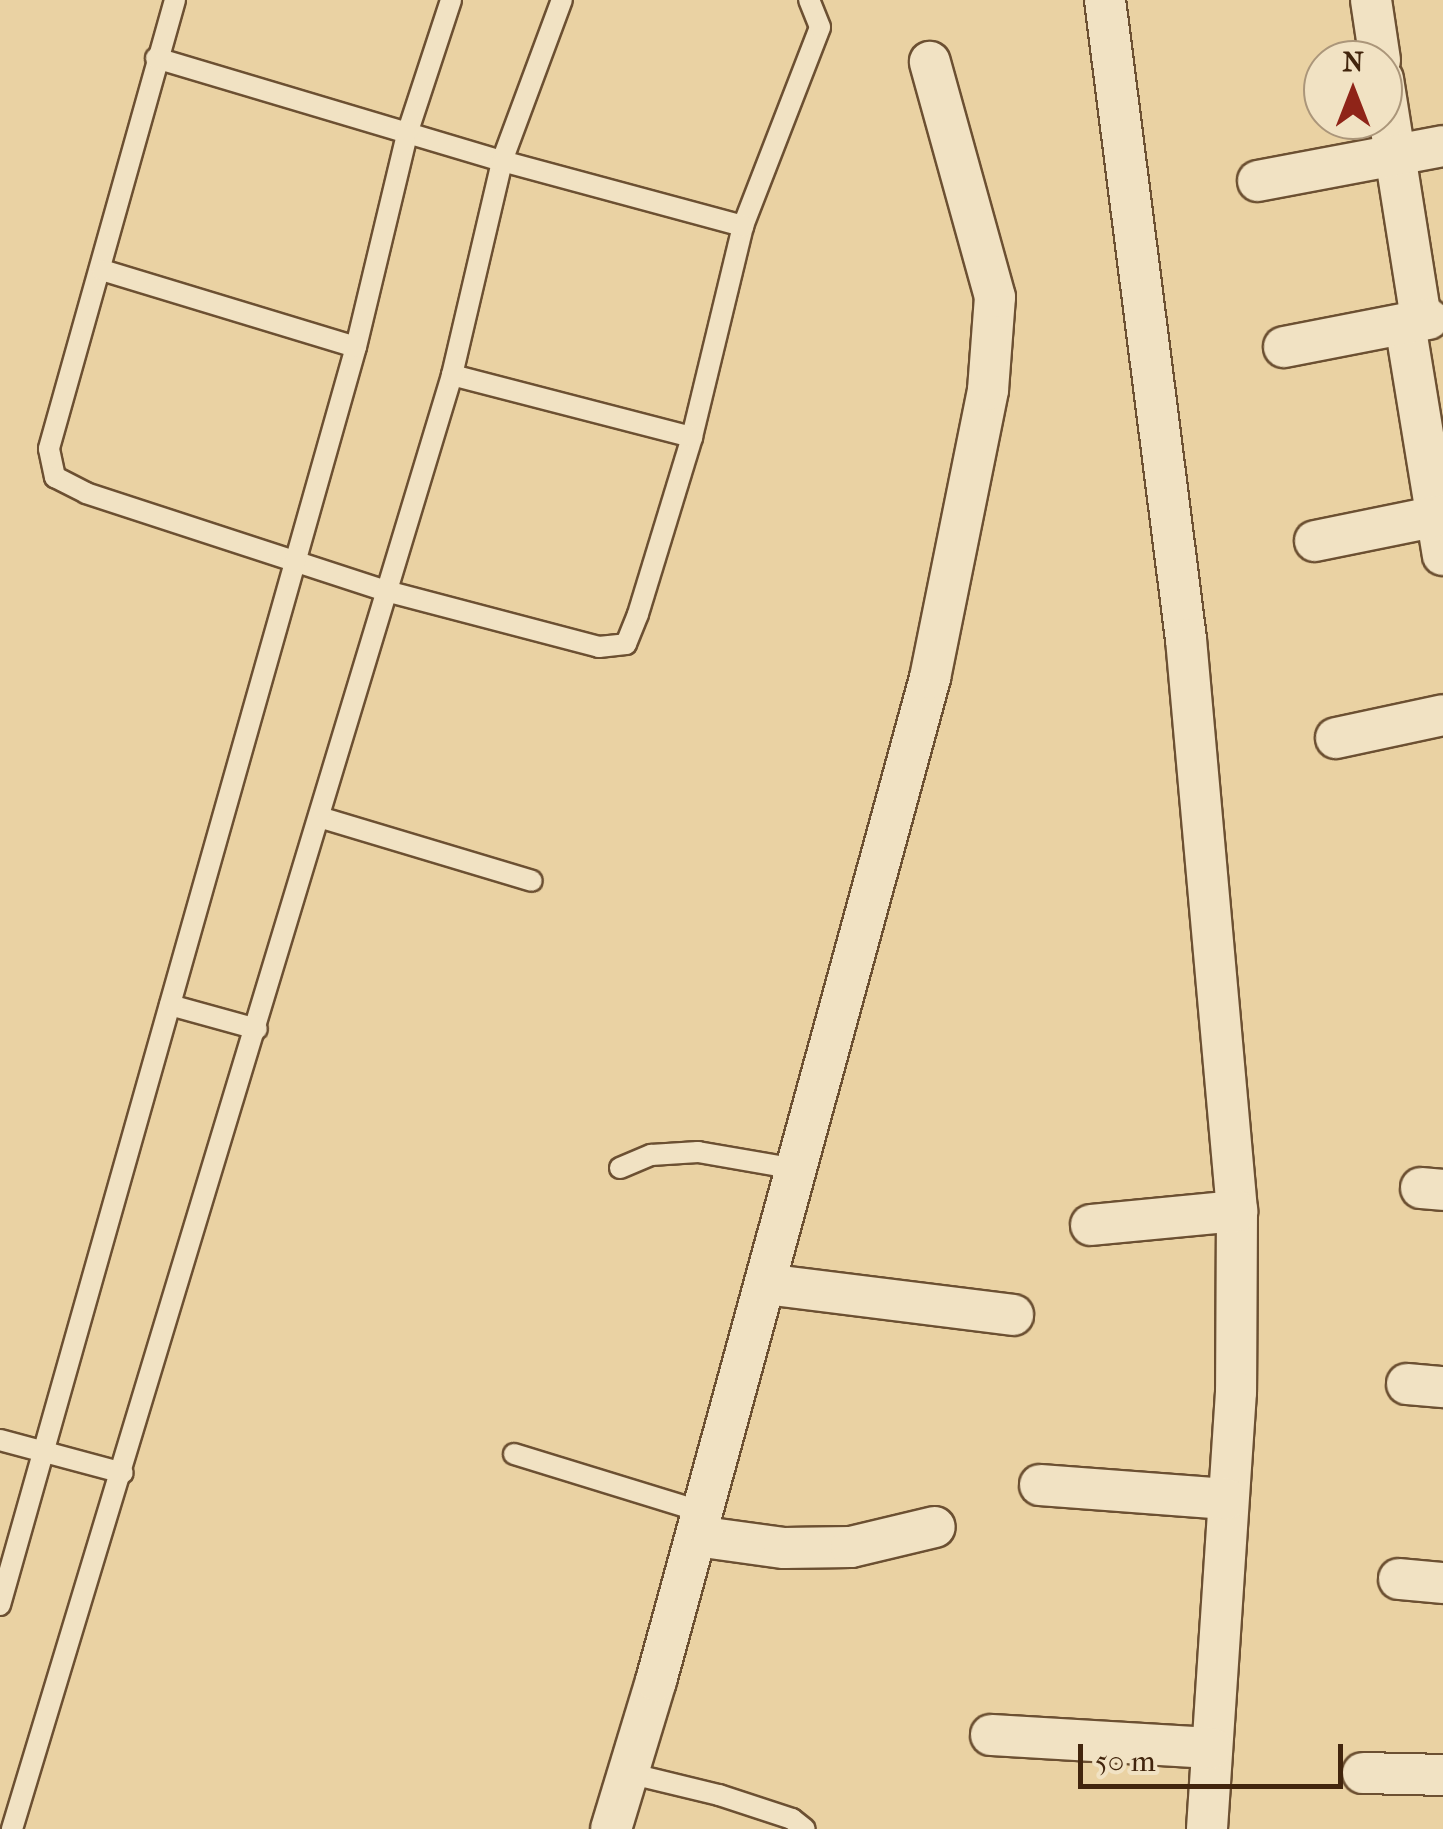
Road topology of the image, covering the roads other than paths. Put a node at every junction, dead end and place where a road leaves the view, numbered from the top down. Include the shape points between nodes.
1 (175, 0) edge
2 (452, 0) edge
3 (562, 0) edge
4 (809, 0) edge
5 (1105, 0) edge
6 (1371, 0) edge
7 (1377, 40) edge
8 (156, 58) junction
9 (930, 62) dead end
10 (408, 131) junction
11 (1392, 140) edge
12 (1443, 146) edge
13 (1394, 156) junction
14 (502, 161) junction
15 (1258, 182) dead end
16 (743, 226) junction
17 (102, 270) junction
18 (1423, 320) edge
19 (356, 347) junction
20 (1284, 347) dead end
21 (452, 375) junction
22 (692, 437) junction
23 (1441, 528) edge
24 (1314, 540) dead end
25 (295, 559) junction
26 (386, 591) junction
27 (1443, 715) edge
28 (1336, 738) dead end
29 (319, 817) junction
30 (532, 881) dead end
31 (170, 1005) junction
32 (257, 1029) junction
33 (620, 1168) dead end
34 (796, 1169) junction
35 (1237, 1212) junction
36 (1091, 1225) dead end
37 (765, 1284) junction
38 (1013, 1316) dead end
39 (0, 1440) edge
40 (44, 1452) junction
41 (514, 1454) dead end
42 (123, 1473) junction
43 (1040, 1485) dead end
44 (1226, 1499) junction
45 (699, 1524) junction
46 (935, 1527) dead end
47 (1398, 1579) dead end
48 (1443, 1583) edge
49 (0, 1605) edge
50 (991, 1735) dead end
51 (1212, 1748) junction
52 (628, 1773) junction
53 (1363, 1773) dead end
54 (1443, 1776) edge
55 (12, 1829) edge
56 (611, 1829) edge
57 (806, 1829) edge
58 (1208, 1829) edge

1 - 8 lane
2 - 10 lane
3 - 14 lane
4 - 16 lane via 820,27
5 - 35 street via 1186,639
6 - 7 street
8 - 10 lane
8 - 17 lane
9 - 34 street via 995,297 988,390 930,678
10 - 14 lane
10 - 19 lane
11 - 13 street
12 - 13 street
13 - 15 street
13 - 18 street
14 - 16 lane
14 - 21 lane
16 - 22 lane
17 - 19 lane
17 - 25 lane via 49,450 55,477 86,493
18 - 20 street
18 - 23 street
19 - 25 lane
21 - 22 lane
21 - 26 lane
22 - 26 lane via 626,644 599,648
23 - 24 street
25 - 26 lane
25 - 31 lane
26 - 29 lane
27 - 28 street
29 - 30 lane
29 - 32 lane
31 - 32 lane
31 - 40 lane
32 - 42 lane
33 - 34 lane via 651,1155 698,1152
34 - 37 street
35 - 36 street
35 - 44 street via 1236,1392
37 - 38 street
37 - 45 street
39 - 40 lane
40 - 42 lane
40 - 49 lane
41 - 45 lane
42 - 55 lane
43 - 44 street
44 - 51 street
45 - 46 street via 784,1548 851,1547
45 - 52 street
47 - 48 street
50 - 51 street
51 - 58 street
52 - 56 street
52 - 57 lane via 719,1796
53 - 54 street

